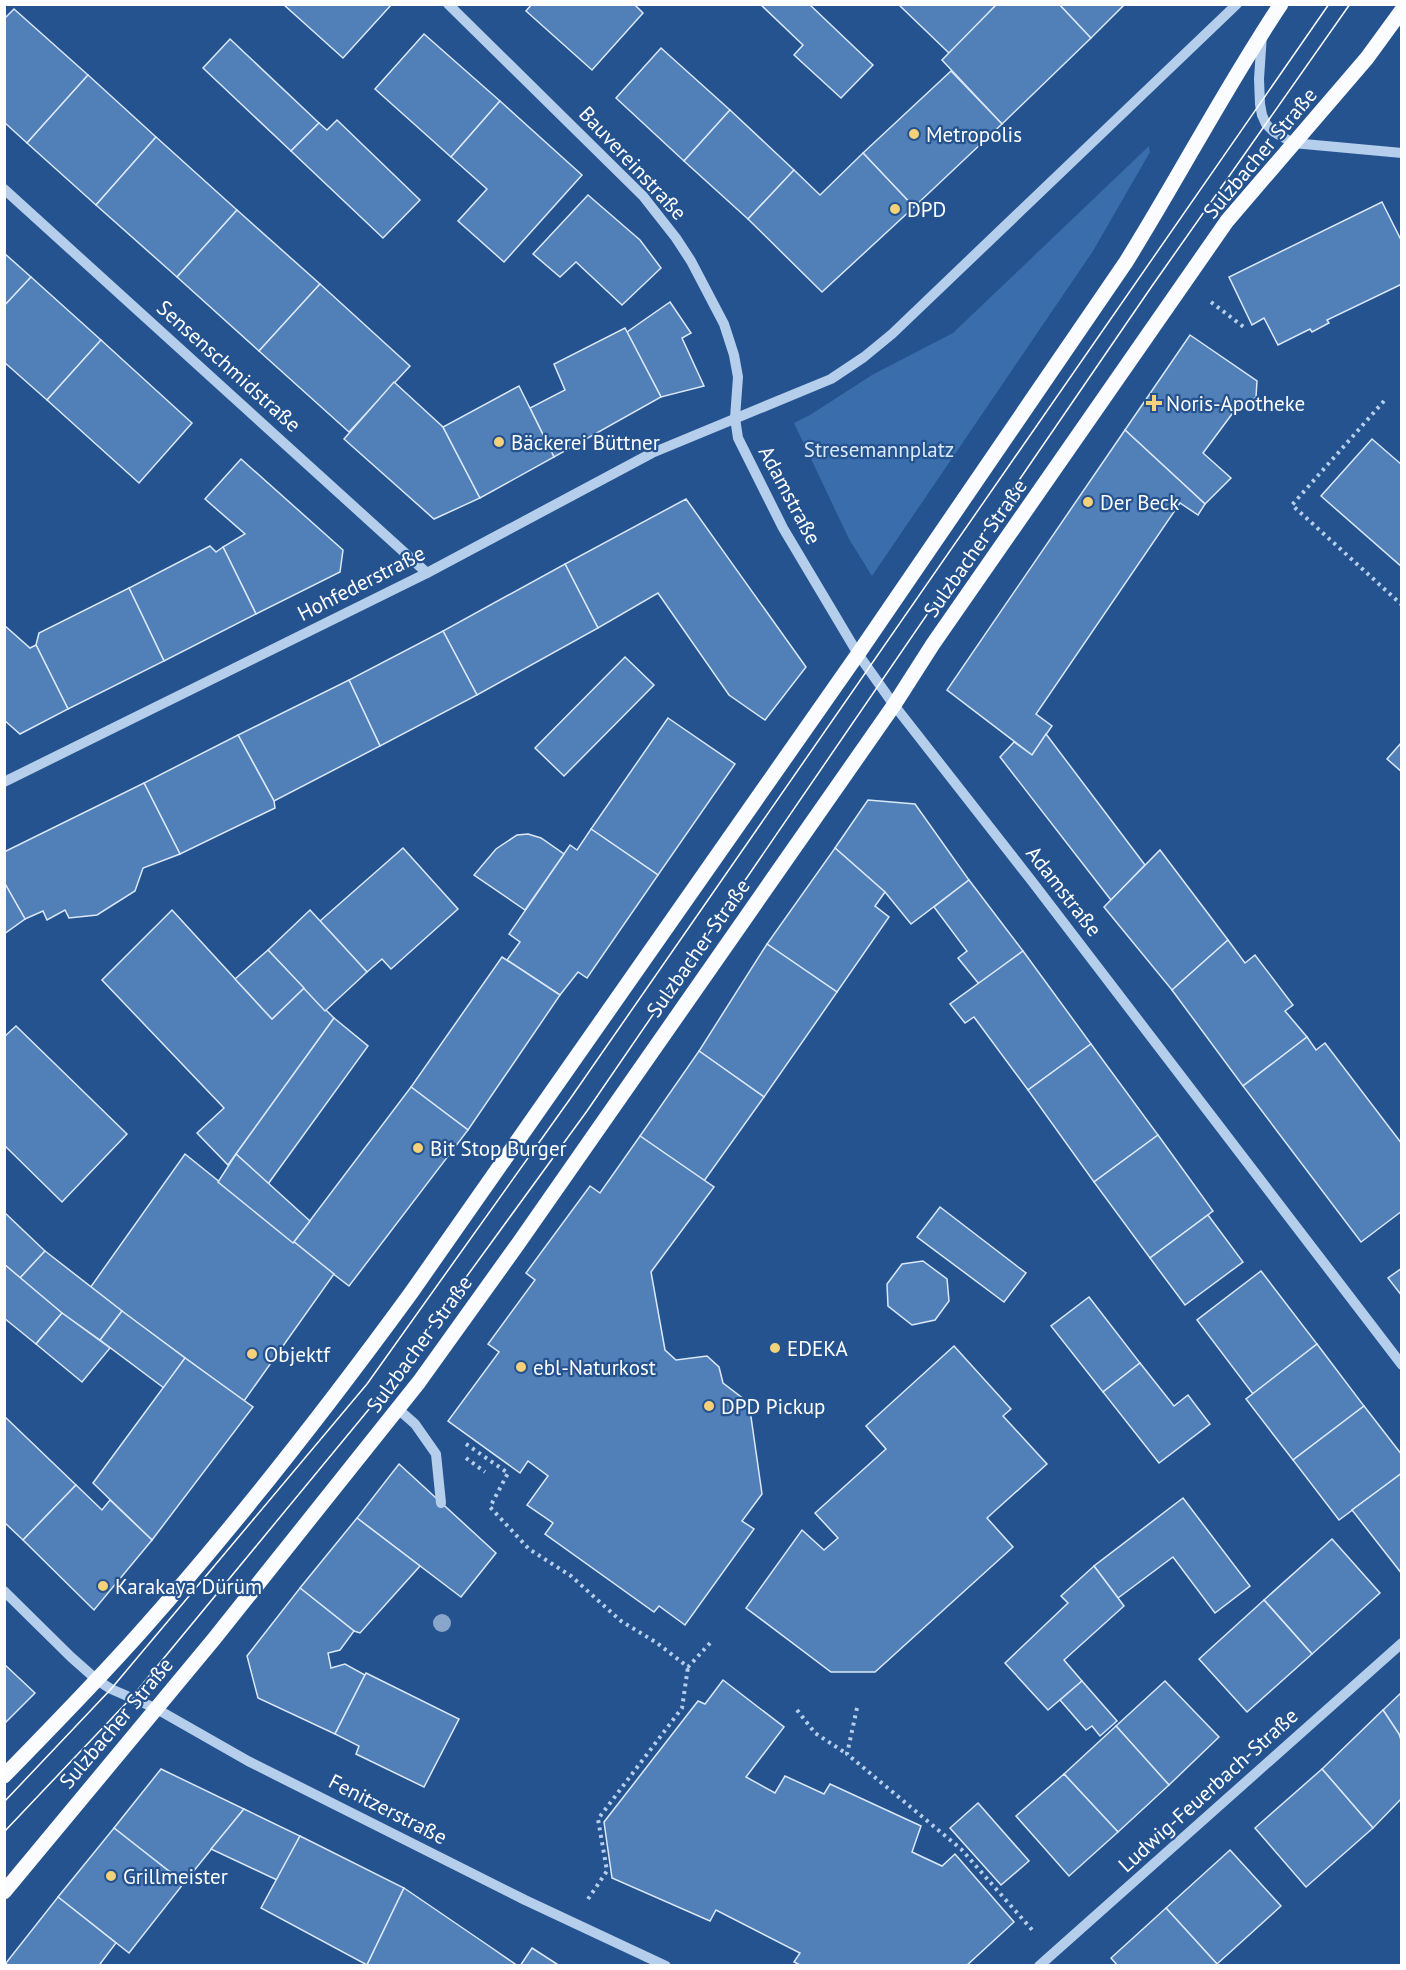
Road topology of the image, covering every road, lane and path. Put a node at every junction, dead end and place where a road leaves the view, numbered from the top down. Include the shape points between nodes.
1 (448, 4) edge
2 (1237, 4) edge
3 (1281, 4) edge
4 (1401, 10) edge
5 (1263, 31) junction
6 (1293, 143) junction
7 (1401, 153) edge
8 (4, 189) edge
9 (1203, 296) dead end
10 (1245, 328) dead end
11 (1384, 401) dead end
12 (735, 418) junction
13 (427, 573) junction
14 (1401, 605) edge
15 (858, 654) junction
16 (894, 705) junction
17 (5, 782) edge
18 (1401, 1365) edge
19 (398, 1408) junction
20 (484, 1472) dead end
21 (441, 1503) dead end
22 (4, 1591) edge
23 (711, 1642) dead end
24 (1401, 1643) edge
25 (688, 1667) junction
26 (97, 1680) junction
27 (155, 1708) junction
28 (857, 1708) dead end
29 (797, 1710) dead end
30 (847, 1754) junction
31 (4, 1776) edge
32 (607, 1871) dead end
33 (4, 1892) edge
34 (1052, 1954) junction
35 (666, 1965) edge
36 (1039, 1965) edge

1 - 12 street, Bauvereinstraße via 643,196 676,238 719,314 735,355
2 - 12 street via 885,340 831,379
3 - 5 main road, Sulzbacher Straße
4 - 6 main road, Sulzbacher Straße via 1367,58
5 - 6 street via 1259,79 1262,115 1274,132
5 - 15 main road, Sulzbacher Straße via 1126,262
6 - 7 street
6 - 16 main road, Sulzbacher Straße via 1227,221
8 - 13 street, Sensenschmidstraße
9 - 10 path
11 - 14 path via 1292,505
12 - 13 street, Hohfederstraße via 652,453
12 - 15 street, Adamstraße via 738,438 783,528
13 - 17 street, Hohfederstraße
15 - 16 street, Adamstraße
15 - 26 main road, Sulzbacher Straße via 374,1344 191,1575
16 - 18 street, Adamstraße
16 - 19 main road, Sulzbacher Straße via 518,1244
19 - 21 street via 436,1454
19 - 27 main road, Sulzbacher Straße
20 - 25 path via 462,1454 466,1444 508,1473 490,1507 529,1549 572,1576 621,1621
22 - 26 street, Fenitzerstraße
23 - 25 path
24 - 34 street, Ludwig-Feuerbach-Straße
25 - 32 path via 682,1708 598,1820
26 - 27 street, Fenitzerstraße
26 - 31 main road, Sulzbacher Straße
27 - 33 main road, Sulzbacher Straße
27 - 35 street, Fenitzerstraße via 258,1766 525,1900
28 - 30 path
29 - 30 path via 815,1733
30 - 34 path via 961,1850
34 - 36 street, Ludwig-Feuerbach-Straße

